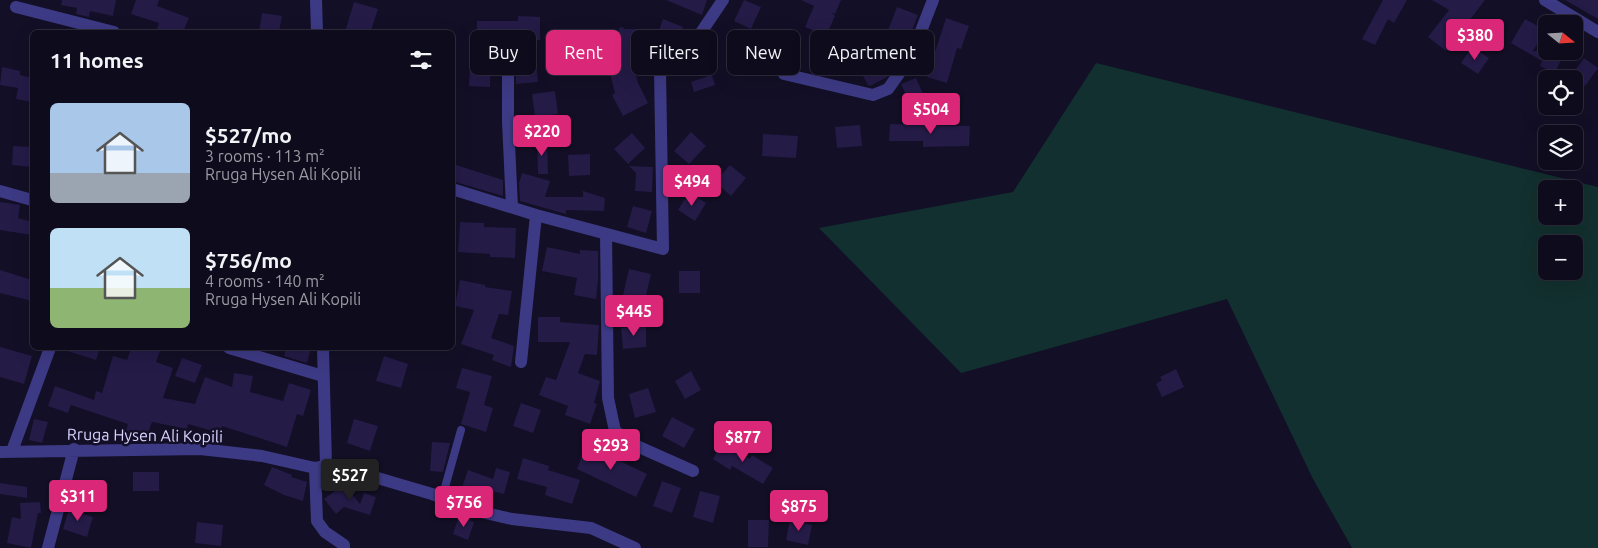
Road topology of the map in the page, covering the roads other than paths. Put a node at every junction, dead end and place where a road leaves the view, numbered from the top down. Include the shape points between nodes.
1 (316, 0) edge
2 (723, 0) edge
3 (933, 0) edge
4 (1545, 0) edge
5 (16, 6) dead end
6 (106, 30) edge
7 (317, 30) edge
8 (1598, 32) edge
9 (508, 75) edge
10 (788, 75) edge
11 (455, 190) edge
12 (0, 191) edge
13 (30, 199) edge
14 (512, 207) junction
15 (536, 215) junction
16 (606, 234) junction
17 (49, 350) edge
18 (236, 350) edge
19 (323, 350) edge
20 (520, 362) dead end
21 (323, 376) junction
22 (461, 430) dead end
23 (74, 450) junction
24 (6, 451) edge
25 (320, 467) junction
26 (693, 471) dead end
27 (442, 498) junction
28 (48, 548) edge
29 (344, 548) edge
30 (635, 548) edge

1 - 7 street
2 - 16 street via 700,34 660,71 663,248
3 - 10 street via 916,44 888,89 873,96
4 - 8 street
5 - 6 street
9 - 14 street
11 - 14 street
12 - 13 street
14 - 15 street
15 - 16 street
15 - 20 street
16 - 26 street via 608,398 615,431 640,447
17 - 24 street
18 - 21 street
19 - 21 street
21 - 25 street
22 - 27 lane
23 - 24 street, Rruga Hysen Ali Kopili
23 - 25 street, Rruga Hysen Ali Kopili via 200,448
23 - 28 street
25 - 27 street, Rruga Hysen Ali Kopili via 357,472
25 - 29 street via 318,521 325,532
27 - 30 street, Rruga Hysen Ali Kopili via 512,520 591,528

